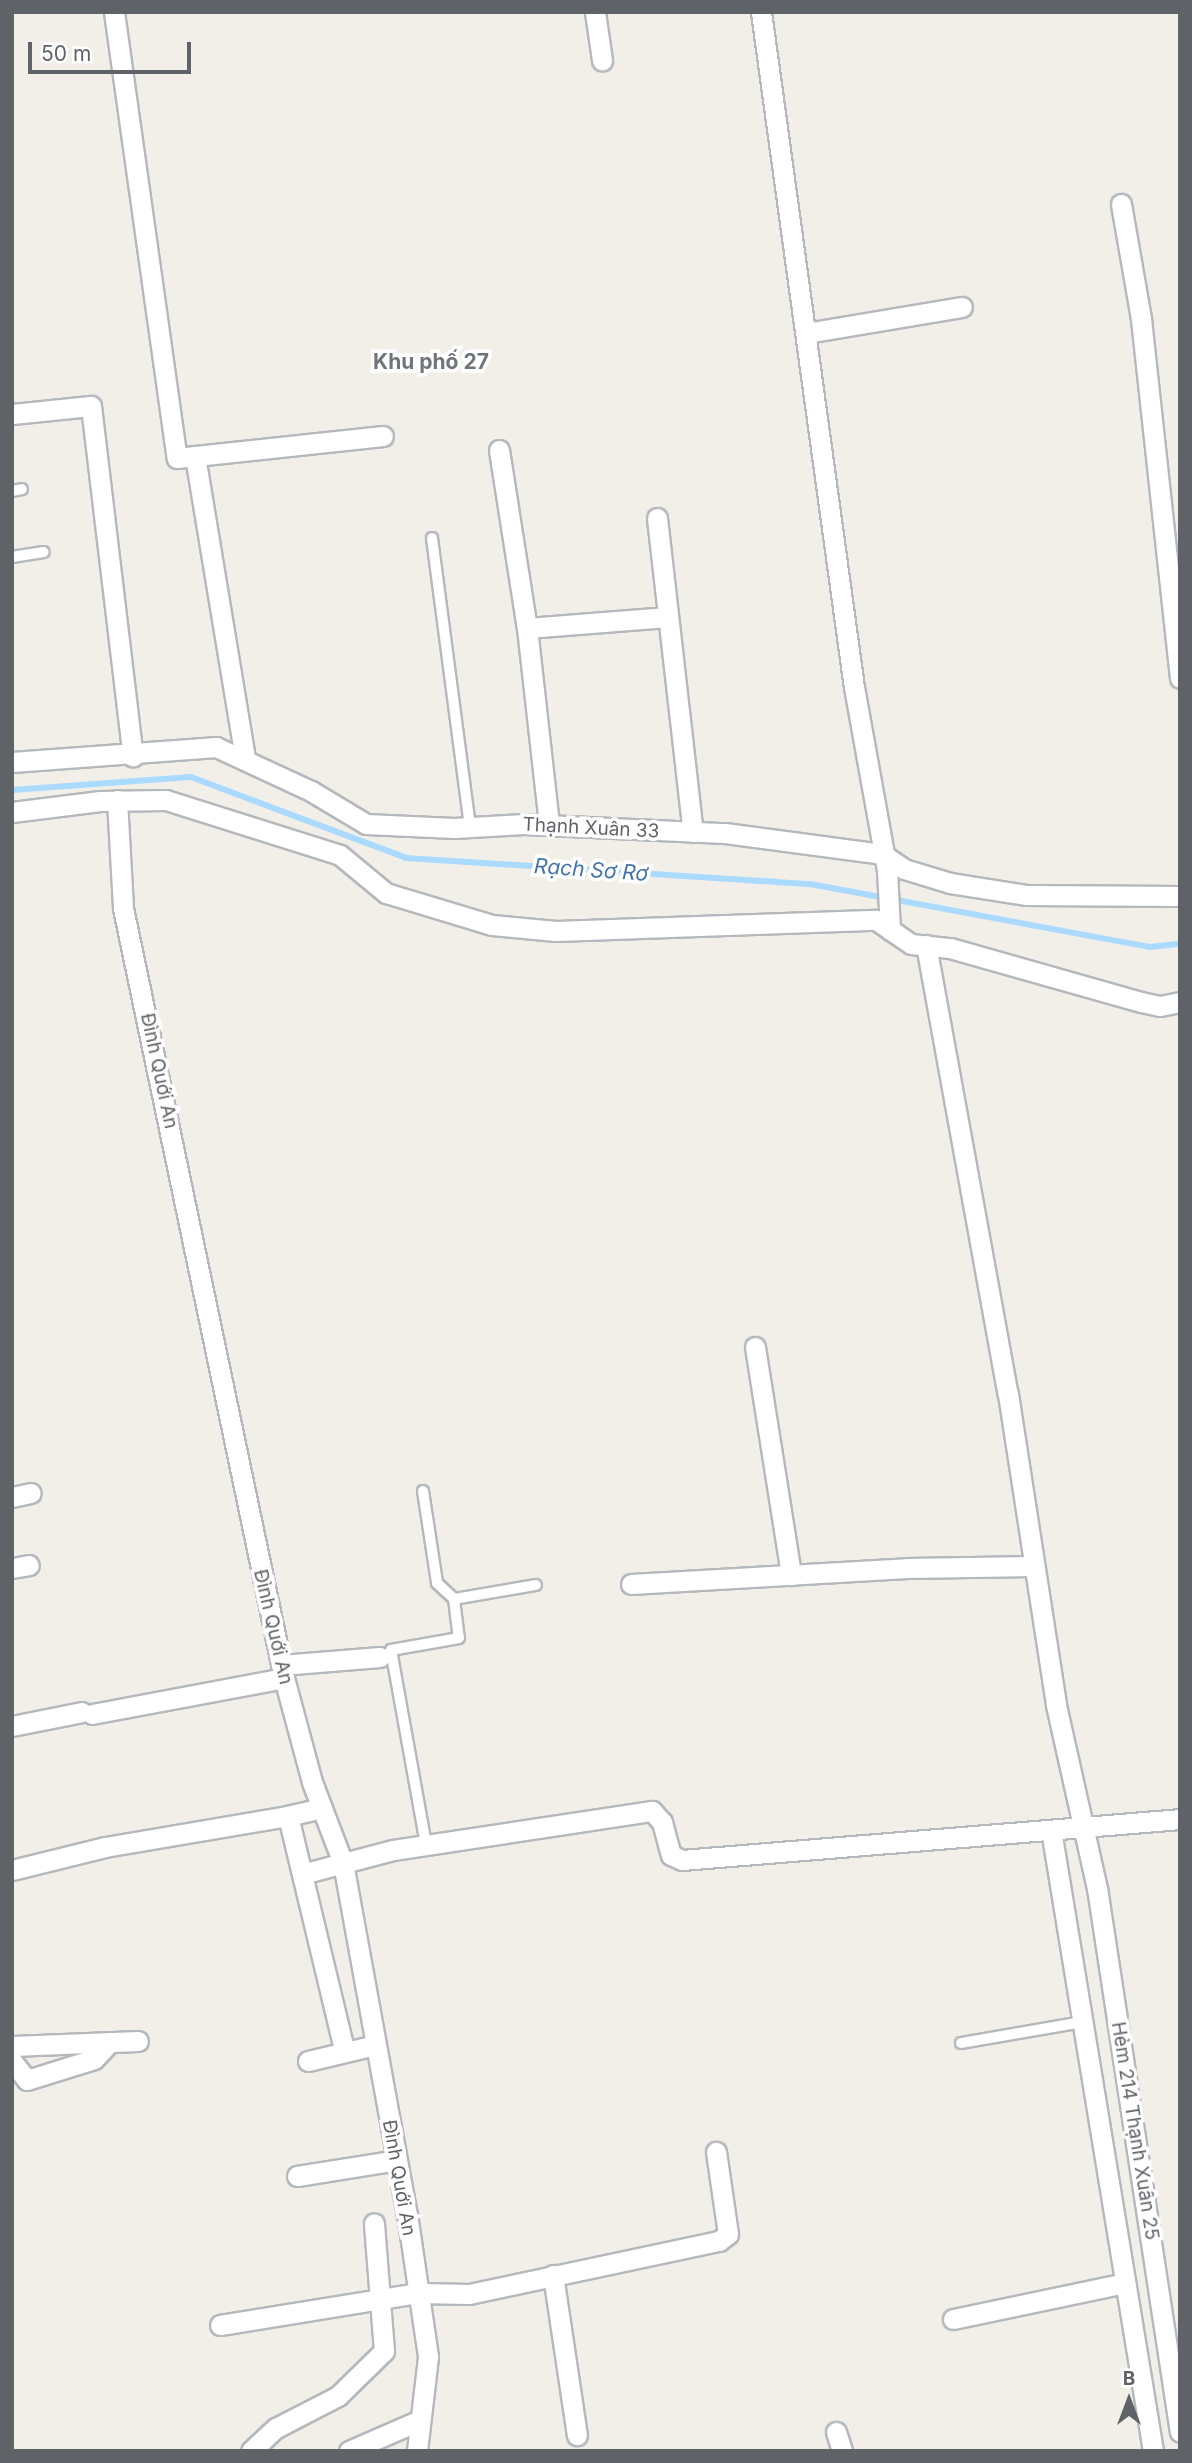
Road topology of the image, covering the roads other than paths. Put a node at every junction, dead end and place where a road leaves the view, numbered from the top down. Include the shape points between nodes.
1 (114, 12) edge
2 (596, 12) edge
3 (761, 12) edge
4 (602, 60) dead end
5 (1121, 204) dead end
6 (962, 307) dead end
7 (806, 333) junction
8 (12, 414) edge
9 (383, 436) dead end
10 (499, 450) dead end
11 (195, 456) junction
12 (657, 518) dead end
13 (432, 538) dead end
14 (44, 552) dead end
15 (12, 557) edge
16 (668, 617) junction
17 (527, 628) junction
18 (1180, 678) edge
19 (133, 756) junction
20 (245, 759) junction
21 (12, 762) edge
22 (117, 800) junction
23 (12, 812) edge
24 (549, 825) junction
25 (470, 827) junction
26 (693, 832) junction
27 (885, 862) junction
28 (1180, 896) edge
29 (891, 923) junction
30 (926, 946) junction
31 (1180, 1002) edge
32 (755, 1347) dead end
33 (423, 1491) dead end
34 (1034, 1566) junction
35 (791, 1574) junction
36 (631, 1584) dead end
37 (536, 1585) dead end
38 (454, 1599) junction
39 (380, 1657) dead end
40 (282, 1672) junction
41 (12, 1726) edge
42 (322, 1808) junction
43 (288, 1816) junction
44 (1180, 1819) edge
45 (1051, 1830) junction
46 (1085, 1830) junction
47 (426, 1845) junction
48 (343, 1863) junction
49 (12, 1870) edge
50 (302, 1874) junction
51 (1083, 2022) junction
52 (138, 2041) dead end
53 (110, 2042) junction
54 (961, 2043) dead end
55 (375, 2045) junction
56 (12, 2046) edge
57 (344, 2050) junction
58 (307, 2061) dead end
59 (12, 2062) edge
60 (716, 2152) dead end
61 (397, 2160) junction
62 (297, 2176) dead end
63 (374, 2223) dead end
64 (553, 2274) junction
65 (1125, 2283) junction
66 (418, 2293) junction
67 (380, 2300) junction
68 (953, 2319) dead end
69 (220, 2325) dead end
70 (421, 2420) junction
71 (1180, 2432) edge
72 (577, 2435) dead end
73 (251, 2451) edge
74 (349, 2451) edge
75 (417, 2451) edge
76 (1153, 2451) edge

1 - 11 street via 177,457
2 - 4 street
3 - 7 street
5 - 18 street via 1141,319
6 - 7 street
7 - 27 street via 853,687
8 - 19 street via 91,406
9 - 11 street
10 - 17 street
11 - 20 street
12 - 16 street
13 - 25 lane
14 - 15 lane
16 - 17 street
16 - 26 street
17 - 24 street
19 - 20 street, Thạnh Xuân 33 via 216,747
19 - 21 street, Thạnh Xuân 33
20 - 25 street, Thạnh Xuân 33 via 366,824
22 - 23 street
22 - 29 street via 166,800 340,855 386,893 492,925 556,932 730,922
22 - 40 street, Đình Quới An via 123,908
24 - 25 street, Thạnh Xuân 33
24 - 26 street, Thạnh Xuân 33
26 - 27 street, Thạnh Xuân 33
27 - 28 street, Thạnh Xuân 33 via 950,883 1027,895
27 - 29 street
29 - 30 street via 911,944
30 - 31 street via 1014,965 1141,1002 1160,1006
30 - 34 street, Hẻm 214 Thạnh Xuân 25 via 1008,1394
32 - 35 street
33 - 38 lane via 437,1583
34 - 35 street
34 - 46 street, Hẻm 214 Thạnh Xuân 25 via 1056,1705
35 - 36 street
37 - 38 lane
38 - 47 lane via 459,1638 393,1647 390,1653
39 - 40 street
40 - 41 street
40 - 42 street, Đình Quới An
42 - 43 street
42 - 48 street, Đình Quới An
43 - 49 street via 105,1847
43 - 50 street
44 - 46 street
45 - 46 street
45 - 47 street via 682,1860 671,1855 662,1822 652,1811
45 - 51 street
46 - 71 street, Hẻm 214 Thạnh Xuân 25
47 - 48 street
48 - 50 street
48 - 55 street, Đình Quới An
50 - 57 street
51 - 54 lane
51 - 65 street
52 - 53 street
53 - 56 street
53 - 59 street via 94,2059 27,2080
55 - 57 street
55 - 61 street, Đình Quới An
57 - 58 street
60 - 64 street via 728,2234 724,2238
61 - 62 street
61 - 66 street, Đình Quới An
63 - 67 street
64 - 66 street via 469,2294
64 - 72 street
65 - 68 street
65 - 76 street
66 - 67 street
66 - 70 street, Đình Quới An via 428,2357
67 - 69 street
67 - 73 street via 384,2350 338,2396 276,2428
70 - 74 street
70 - 75 street, Đình Quới An

